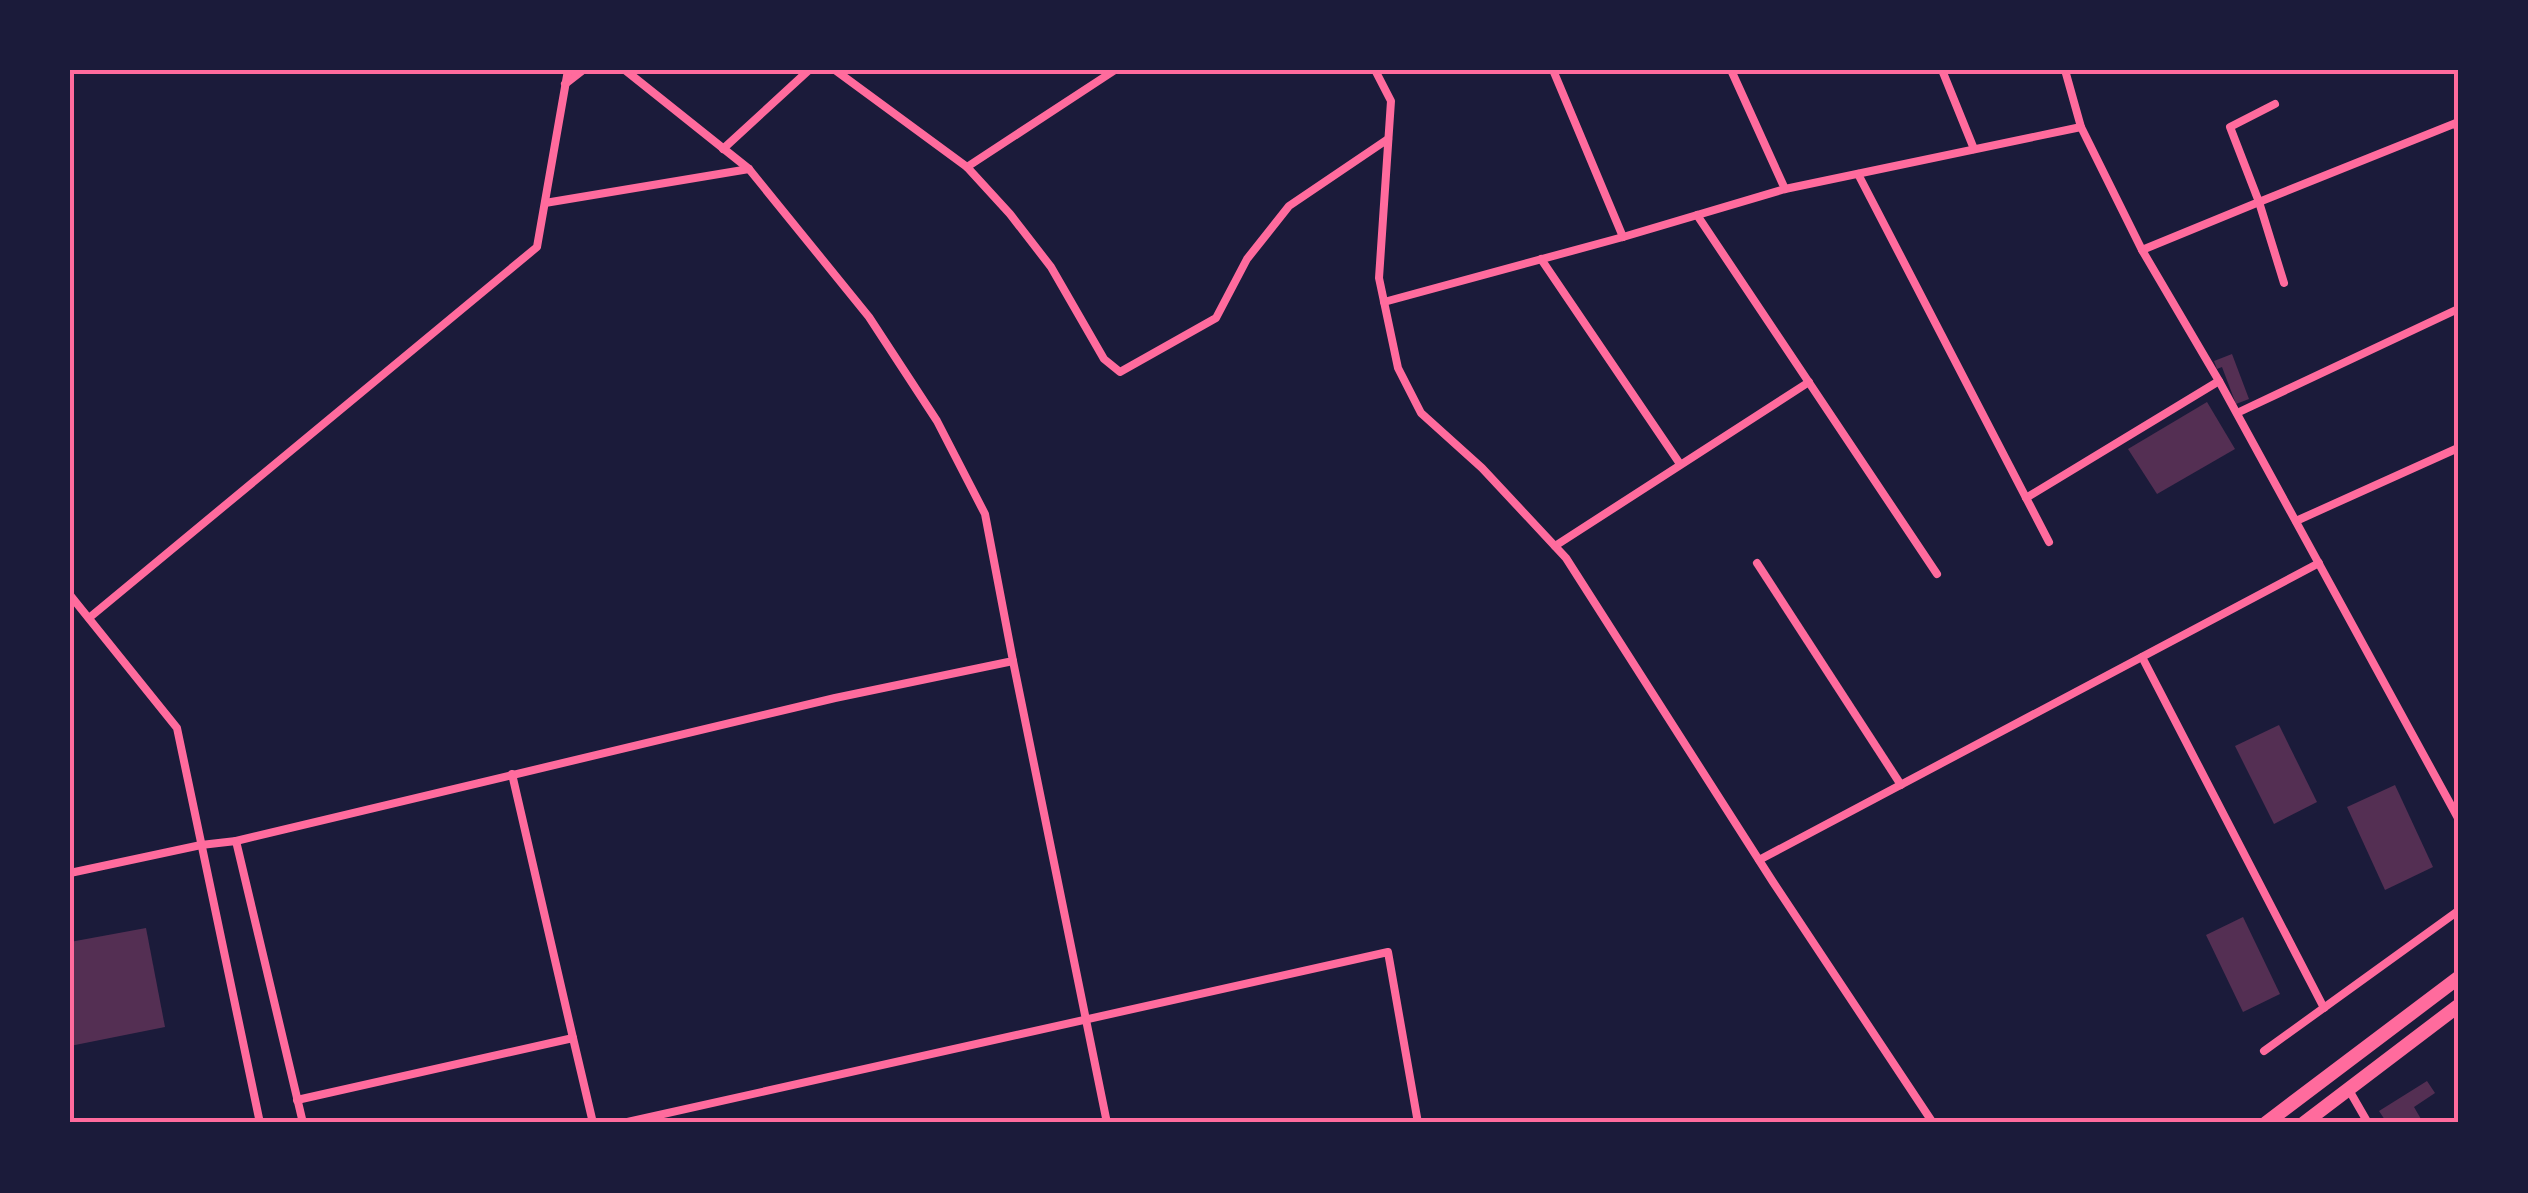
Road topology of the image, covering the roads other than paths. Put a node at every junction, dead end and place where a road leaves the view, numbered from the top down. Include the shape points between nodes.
1 (568, 70) edge
2 (584, 70) edge
3 (625, 70) edge
4 (809, 70) edge
5 (835, 70) edge
6 (1116, 70) edge
7 (1375, 70) edge
8 (1554, 70) edge
9 (1731, 70) edge
10 (1942, 70) edge
11 (2066, 70) edge
12 (565, 84) junction
13 (2275, 104) dead end
14 (2081, 127) junction
15 (2458, 129) edge
16 (1388, 139) junction
17 (723, 148) junction
18 (1974, 150) junction
19 (749, 168) junction
20 (966, 168) junction
21 (1858, 174) junction
22 (1785, 189) junction
23 (545, 202) junction
24 (2259, 202) junction
25 (1697, 215) junction
26 (1622, 237) junction
27 (2142, 250) junction
28 (1541, 260) junction
29 (2284, 282) dead end
30 (1384, 302) junction
31 (2458, 309) edge
32 (2220, 381) junction
33 (1809, 382) junction
34 (2237, 413) junction
35 (2458, 448) edge
36 (1680, 464) junction
37 (2026, 498) junction
38 (2296, 521) junction
39 (2049, 542) dead end
40 (1554, 546) junction
41 (1757, 563) dead end
42 (2319, 563) junction
43 (1937, 574) dead end
44 (70, 595) edge
45 (89, 618) junction
46 (2142, 657) junction
47 (1012, 661) junction
48 (512, 774) junction
49 (1901, 785) junction
50 (2458, 818) edge
51 (236, 841) junction
52 (200, 845) junction
53 (1759, 860) junction
54 (70, 873) edge
55 (2458, 912) edge
56 (2458, 978) edge
57 (2458, 1006) edge
58 (2324, 1008) junction
59 (1086, 1020) junction
60 (573, 1038) junction
61 (2264, 1050) dead end
62 (2349, 1090) junction
63 (297, 1100) junction
64 (260, 1123) edge
65 (302, 1123) edge
66 (594, 1123) edge
67 (623, 1123) edge
68 (1107, 1123) edge
69 (1418, 1123) edge
70 (1933, 1123) edge
71 (2266, 1123) edge
72 (2304, 1123) edge
73 (2368, 1123) edge

1 - 12 street
2 - 12 street
3 - 17 street
4 - 17 street
5 - 20 street
6 - 20 street
7 - 16 street via 1391,101
8 - 26 street
9 - 22 street
10 - 18 street
11 - 14 street
12 - 23 street
13 - 24 street via 2230,127
14 - 18 street
14 - 27 street
15 - 24 street via 2456,123
16 - 20 street via 1289,206 1246,258 1216,318 1120,372 1104,359 1010,214
16 - 30 street via 1379,278
17 - 19 street
18 - 21 street
19 - 23 street
19 - 47 street via 869,317 937,421 985,514
21 - 22 street
21 - 37 street
22 - 25 street
23 - 45 street via 537,246
24 - 27 street
24 - 29 street
25 - 26 street
25 - 33 street
26 - 28 street
27 - 32 street
28 - 30 street
28 - 36 street
30 - 40 street via 1398,368 1422,413
31 - 34 street
32 - 34 street
32 - 37 street
33 - 36 street
33 - 43 street
34 - 38 street
35 - 38 street
36 - 40 street
37 - 39 street
38 - 42 street
40 - 53 street
41 - 49 street
42 - 46 street
42 - 50 street
44 - 45 street
45 - 52 street via 178,728
46 - 49 street
46 - 58 street
47 - 48 street
47 - 59 street
48 - 51 street
48 - 60 street
49 - 53 street
51 - 52 street
51 - 63 street
52 - 54 street
52 - 64 street
53 - 70 street
55 - 58 street
56 - 71 highway
57 - 62 highway
58 - 61 street
59 - 67 street
59 - 68 street
59 - 69 street via 1388,952
60 - 63 street
60 - 66 street
62 - 72 highway
62 - 73 street
63 - 65 street

